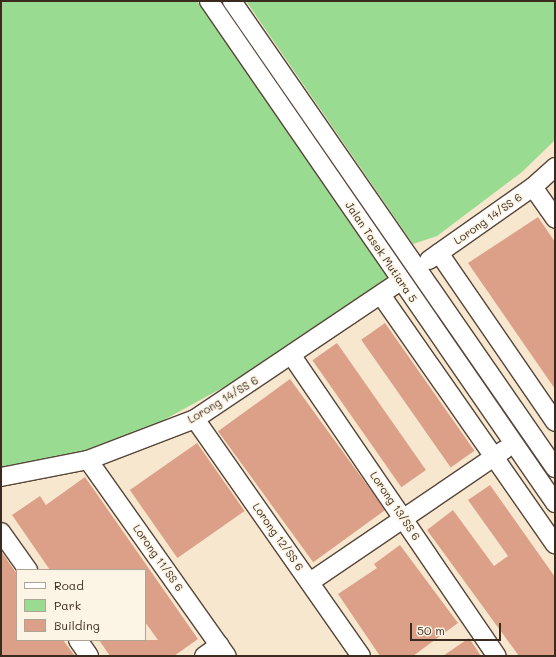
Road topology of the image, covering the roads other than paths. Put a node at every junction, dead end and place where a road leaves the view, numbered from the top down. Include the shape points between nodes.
1 (209, 1) edge
2 (232, 1) edge
3 (319, 127) junction
4 (305, 139) junction
5 (555, 167) edge
6 (533, 187) junction
7 (555, 219) edge
8 (438, 253) junction
9 (418, 268) junction
10 (400, 281) junction
11 (381, 295) junction
12 (292, 356) junction
13 (195, 419) junction
14 (555, 422) edge
15 (505, 449) junction
16 (88, 460) junction
17 (555, 468) edge
18 (1, 477) edge
19 (555, 503) edge
20 (403, 518) junction
21 (1, 532) edge
22 (555, 544) edge
23 (27, 569) edge
24 (310, 582) junction
25 (79, 641) edge
26 (223, 650) edge
27 (89, 656) edge
28 (204, 656) edge
29 (361, 656) edge
30 (497, 656) edge

1 - 4 street, Jalan Tasek Mutiara 5
2 - 3 street, Jalan Tasek Mutiara 5
3 - 4 street
3 - 9 street, Jalan Tasek Mutiara 5
4 - 10 street, Jalan Tasek Mutiara 5
5 - 6 street, Lorong 14/SS 6
6 - 7 street
6 - 8 street, Lorong 14/SS 6
8 - 9 street, Lorong 14/SS 6
8 - 14 street
9 - 17 street, Jalan Tasek Mutiara 5
10 - 11 street, Lorong 14/SS 6
10 - 15 street, Jalan Tasek Mutiara 5
11 - 12 street, Lorong 14/SS 6
11 - 15 street, Jalan Tasek Mutiara 5
12 - 13 street, Lorong 14/SS 6
12 - 20 street, Lorong 13/SS 6
13 - 16 street, Lorong 14/SS 6
13 - 24 street, Lorong 12/SS 6
15 - 19 street, Jalan Tasek Mutiara 5
15 - 20 street
15 - 22 street, Jalan Tasek Mutiara 5
16 - 18 street, Lorong 14/SS 6
16 - 26 street, Lorong 11/SS 6
20 - 24 street
20 - 30 street, Lorong 13/SS 6
21 - 23 street
24 - 29 street, Lorong 12/SS 6
25 - 27 street
26 - 28 street

